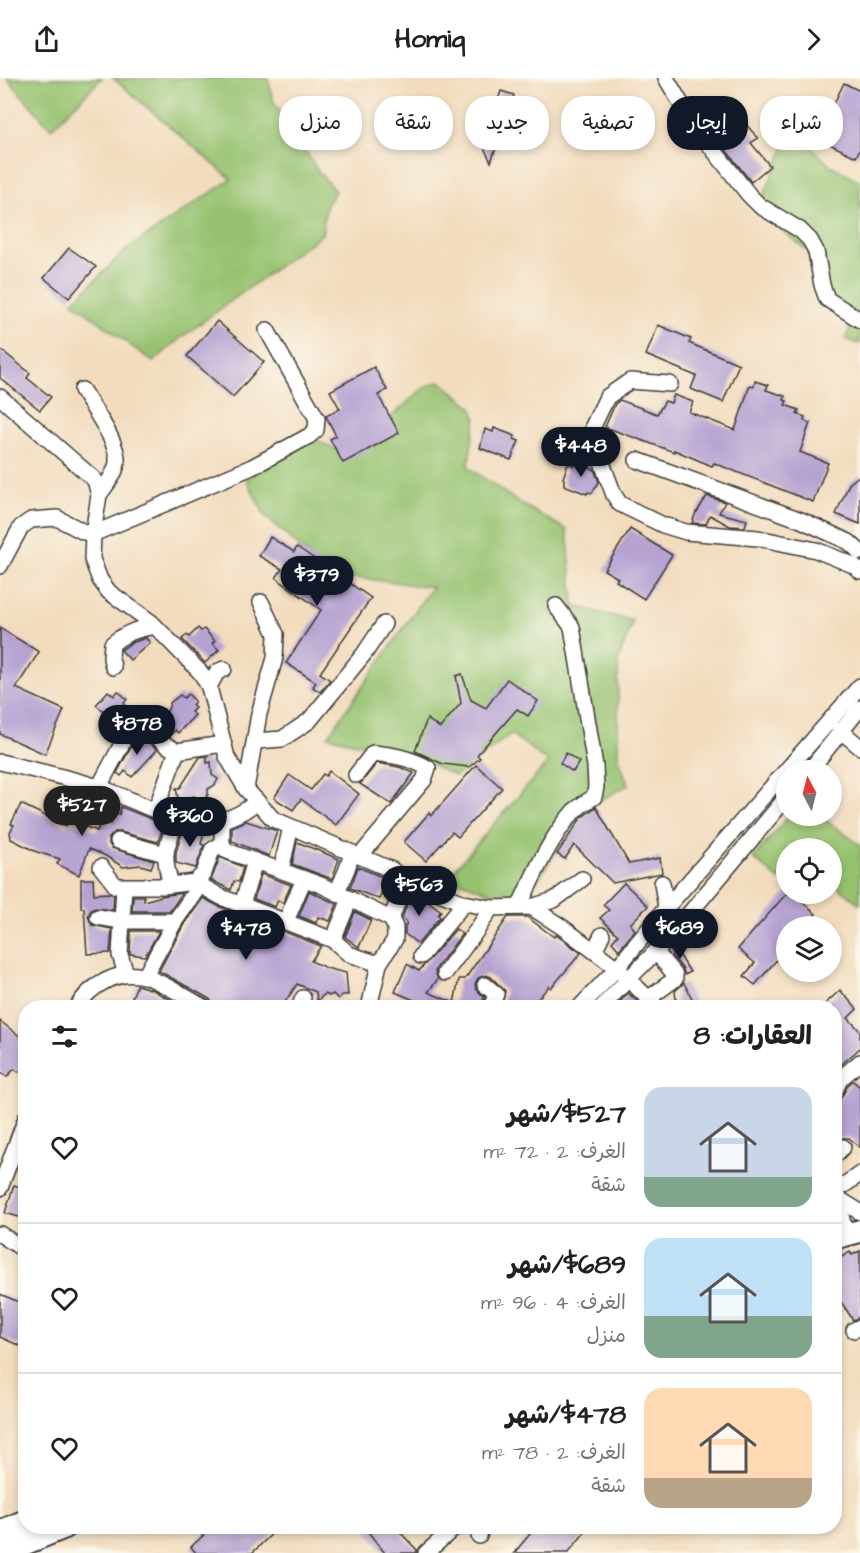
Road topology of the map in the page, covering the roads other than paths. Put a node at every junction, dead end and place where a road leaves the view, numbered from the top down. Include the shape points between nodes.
1 (666, 78) edge
2 (860, 320) edge
3 (267, 330) dead end
4 (670, 384) dead end
5 (82, 390) dead end
6 (0, 396) edge
7 (637, 460) dead end
8 (99, 495) junction
9 (93, 534) junction
10 (860, 552) edge
11 (0, 566) edge
12 (860, 571) edge
13 (261, 602) dead end
14 (556, 606) dead end
15 (384, 624) dead end
16 (155, 626) junction
17 (113, 667) dead end
18 (224, 669) dead end
19 (860, 686) edge
20 (209, 687) junction
21 (860, 708) edge
22 (148, 729) dead end
23 (840, 730) junction
24 (124, 740) dead end
25 (256, 741) junction
26 (223, 744) junction
27 (860, 747) edge
28 (177, 751) junction
29 (817, 760) edge
30 (0, 762) edge
31 (356, 776) dead end
32 (99, 787) junction
33 (246, 789) junction
34 (257, 801) junction
35 (156, 809) junction
36 (776, 810) edge
37 (177, 818) junction
38 (222, 820) junction
39 (291, 827) junction
40 (118, 841) dead end
41 (222, 844) junction
42 (165, 854) junction
43 (356, 854) junction
44 (255, 861) junction
45 (101, 867) dead end
46 (280, 870) junction
47 (401, 877) junction
48 (304, 879) junction
49 (582, 879) dead end
50 (662, 883) dead end
51 (171, 884) junction
52 (198, 884) junction
53 (124, 887) junction
54 (344, 896) junction
55 (464, 903) junction
56 (242, 905) junction
57 (525, 907) junction
58 (497, 908) junction
59 (666, 908) junction
60 (98, 917) dead end
61 (391, 919) junction
62 (122, 921) junction
63 (175, 921) junction
64 (286, 921) junction
65 (602, 935) dead end
66 (333, 940) junction
67 (594, 951) junction
68 (656, 952) junction
69 (422, 956) dead end
70 (379, 964) junction
71 (452, 972) dead end
72 (622, 973) junction
73 (126, 974) junction
74 (145, 976) junction
75 (485, 985) dead end
76 (81, 1000) edge
77 (188, 1000) edge
78 (371, 1000) edge
79 (494, 1000) edge
80 (589, 1000) edge
81 (606, 1000) edge
82 (651, 1000) edge
83 (657, 1000) edge
84 (860, 1062) edge
85 (842, 1077) edge
86 (18, 1140) edge
87 (860, 1174) edge
88 (0, 1188) edge
89 (842, 1189) edge
90 (842, 1201) edge
91 (860, 1212) edge
92 (842, 1218) edge
93 (0, 1234) edge
94 (846, 1235) edge
95 (18, 1246) edge
96 (18, 1524) edge
97 (0, 1532) edge
98 (48, 1534) edge
99 (447, 1534) edge
100 (1, 1553) edge
101 (426, 1553) edge

1 - 2 street via 693,124 749,195 810,240 827,299
3 - 9 street via 317,419 315,430 252,467
4 - 12 street via 630,381 607,397 593,426 620,504 686,532 758,538 807,548
5 - 8 street via 117,450 113,474
6 - 8 street via 95,480
7 - 10 street via 801,520 849,542
8 - 9 street
9 - 11 street via 57,518 31,520 21,527
9 - 16 street via 92,559 100,580 109,592
13 - 25 street via 276,634 275,658 259,714
14 - 57 street via 572,627 596,766 596,788 594,797 576,810 554,839 538,866
15 - 25 street via 309,721 282,739
16 - 17 street via 125,634 112,644
16 - 20 street via 201,673
18 - 20 street via 217,672
19 - 59 street
20 - 26 street
21 - 23 street
22 - 28 street
23 - 27 street
23 - 29 street
24 - 32 street
25 - 33 street
26 - 28 street
26 - 33 street
28 - 35 street
30 - 32 street
31 - 43 street via 373,753 413,760 428,768 424,780
32 - 35 street
33 - 34 street
34 - 38 street via 245,813
34 - 39 street via 273,819
35 - 37 street
36 - 68 street
37 - 38 street via 199,822
37 - 42 street
38 - 41 street
39 - 43 street
39 - 46 street
40 - 42 street
41 - 44 street via 227,850
41 - 52 street via 212,850
42 - 51 street
43 - 47 street
43 - 54 street via 348,869
44 - 46 street
44 - 56 street
45 - 53 street via 116,886
46 - 48 street
47 - 55 street
47 - 61 street
48 - 54 street
48 - 64 street
49 - 57 street via 554,900
50 - 59 street
51 - 52 street
51 - 53 street
52 - 56 street
52 - 63 street
53 - 62 street
54 - 61 street
54 - 66 street
55 - 58 street
55 - 69 street
56 - 64 street
57 - 58 street
57 - 67 street
58 - 71 street
59 - 72 street
60 - 62 street
61 - 70 street via 395,939
62 - 63 street
62 - 73 street via 120,955
63 - 74 street
64 - 66 street
65 - 67 street
66 - 70 street via 349,954
67 - 72 street
68 - 72 street
68 - 83 street via 675,975
70 - 78 street
72 - 80 street
72 - 81 street
72 - 82 street
73 - 74 street
73 - 76 street via 103,982
74 - 77 street
75 - 79 street via 496,993
84 - 85 street
86 - 88 street
87 - 89 street
90 - 91 street
92 - 94 street
93 - 95 street
96 - 97 highway
98 - 100 highway
99 - 101 street

